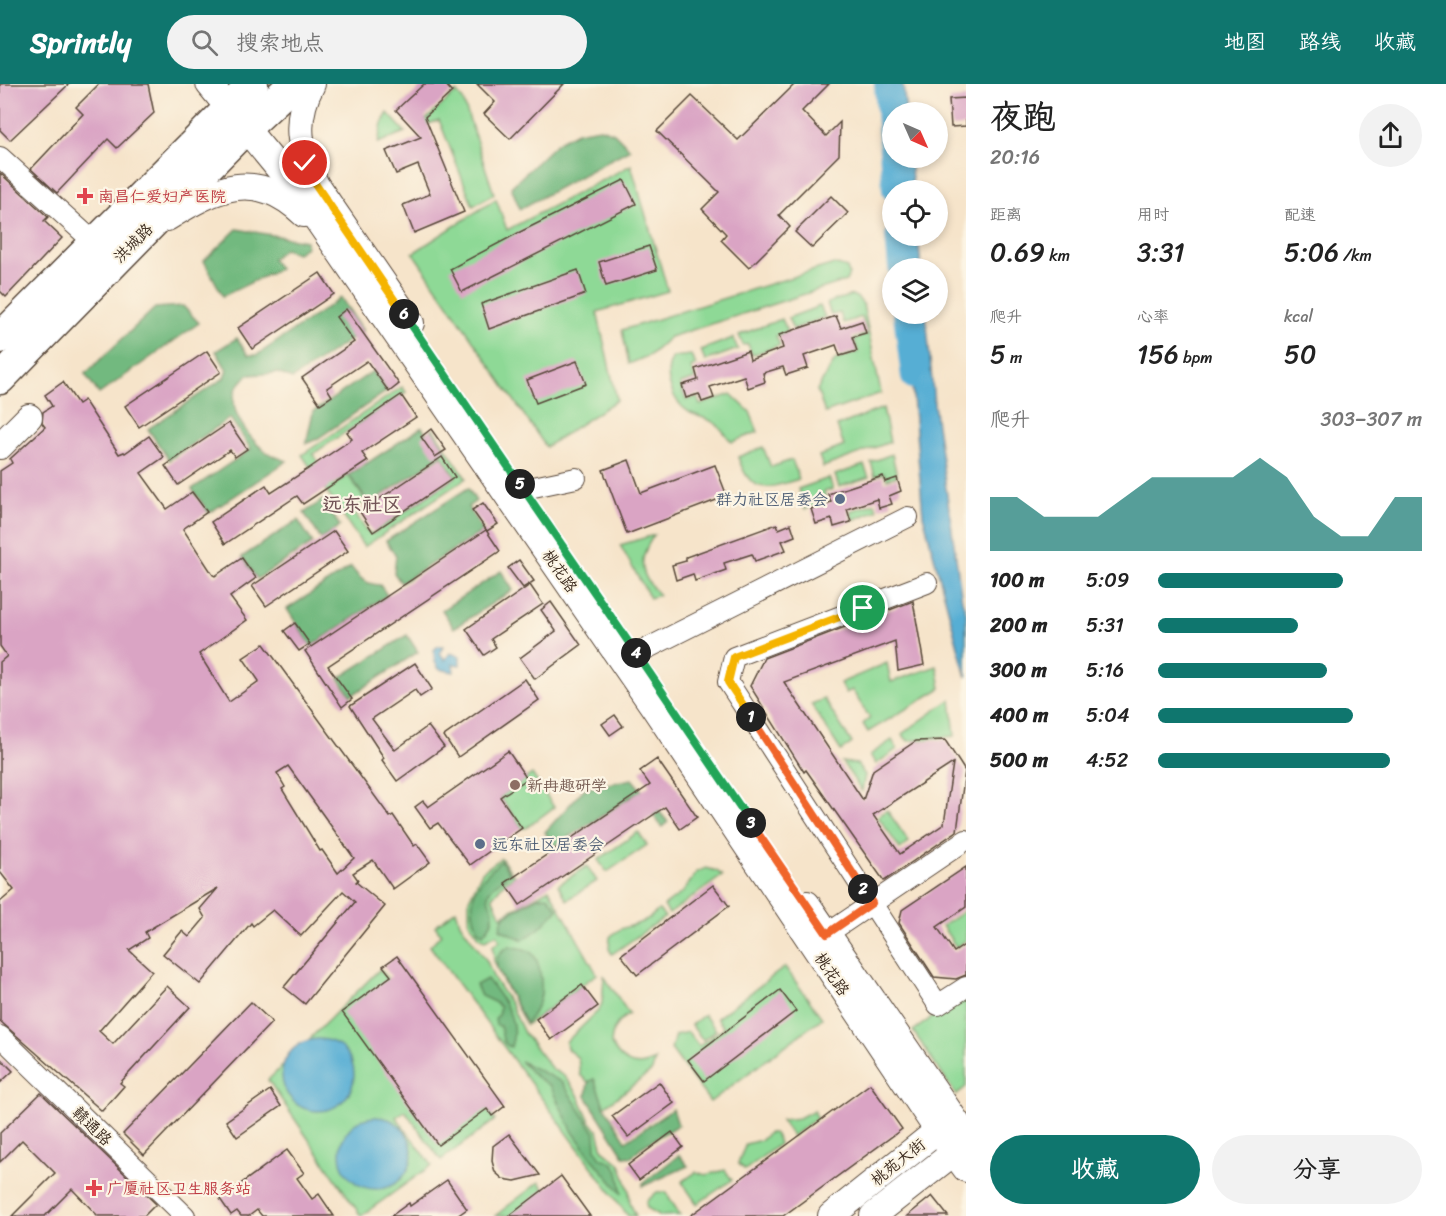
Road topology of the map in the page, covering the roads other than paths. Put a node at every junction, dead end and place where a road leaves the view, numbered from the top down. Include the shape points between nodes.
1 (209, 84) edge
2 (293, 84) edge
3 (312, 84) edge
4 (242, 95) edge
5 (0, 157) edge
6 (144, 232) junction
7 (332, 240) junction
8 (95, 243) junction
9 (0, 338) edge
10 (0, 379) edge
11 (29, 417) dead end
12 (0, 446) edge
13 (576, 478) dead end
14 (524, 489) junction
15 (908, 517) dead end
16 (927, 583) dead end
17 (636, 654) junction
18 (966, 840) edge
19 (872, 903) junction
20 (827, 934) junction
21 (966, 987) edge
22 (0, 1036) edge
23 (958, 1137) edge
24 (174, 1212) edge
25 (831, 1216) edge
26 (873, 1216) edge

1 - 4 main road, 桃花路
2 - 4 highway, 洪城路
3 - 14 main road, 桃花路 via 301,118 300,142 316,185
4 - 6 highway, 洪城路
4 - 7 main road, 桃花路 via 298,192
4 - 8 highway, 洪城路
5 - 8 street
6 - 7 main road via 202,196 254,186 277,193
6 - 10 highway, 洪城路
7 - 23 main road, 桃花路 via 655,709
8 - 9 highway, 洪城路
11 - 12 main road
13 - 14 street
14 - 17 main road, 桃花路
15 - 17 street
16 - 19 street via 734,657 728,682
17 - 20 main road, 桃花路
18 - 19 street
19 - 20 street
19 - 21 street via 938,1005
20 - 23 main road, 桃花路
22 - 24 street, 赣通路
23 - 25 main road, 桃苑大街
23 - 26 main road, 桃苑大街

